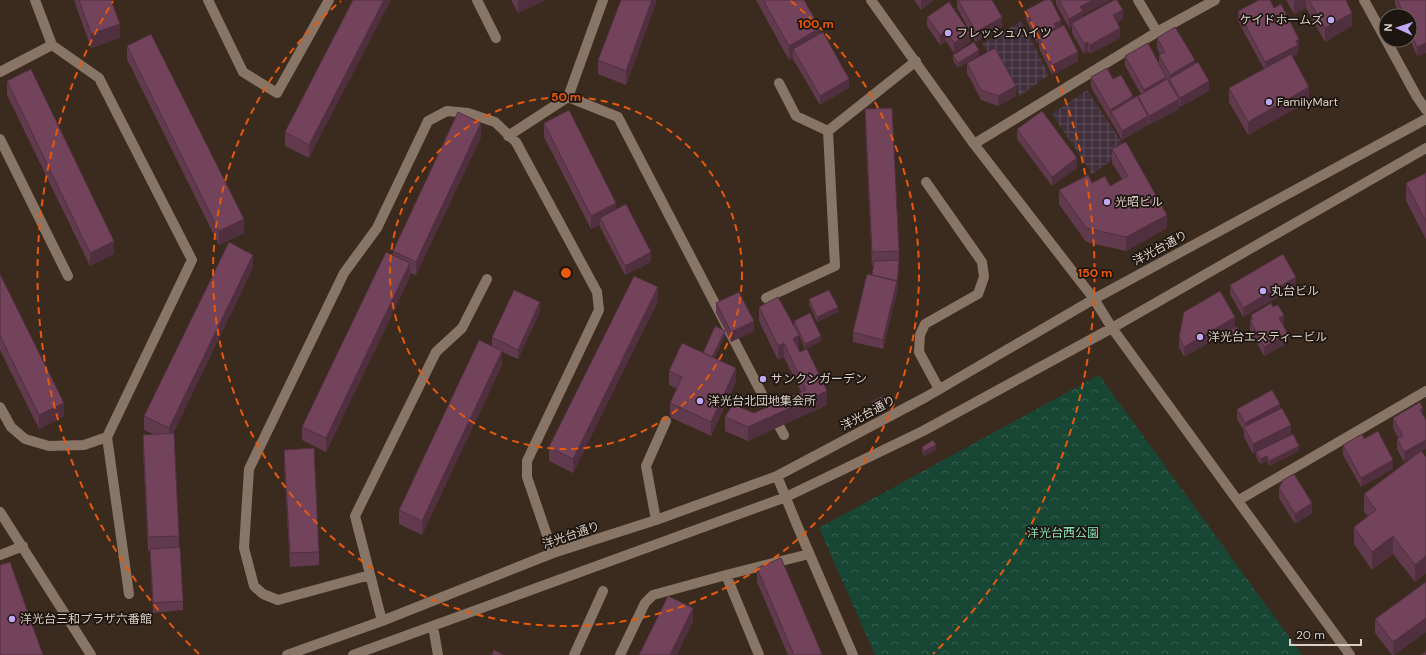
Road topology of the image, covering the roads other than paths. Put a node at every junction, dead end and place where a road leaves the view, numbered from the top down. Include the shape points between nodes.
1 (35, 0) edge
2 (208, 0) edge
3 (329, 0) edge
4 (477, 0) edge
5 (603, 0) edge
6 (871, 0) edge
7 (1138, 0) edge
8 (1215, 0) edge
9 (1364, 0) edge
10 (1378, 25) edge
11 (1157, 32) junction
12 (496, 38) dead end
13 (52, 45) junction
14 (1390, 48) edge
15 (916, 61) junction
16 (0, 72) edge
17 (779, 83) dead end
18 (568, 97) junction
19 (1426, 110) edge
20 (1426, 119) edge
21 (828, 131) junction
22 (508, 136) junction
23 (0, 139) edge
24 (974, 144) junction
25 (1426, 148) edge
26 (926, 182) dead end
27 (68, 276) dead end
28 (487, 279) dead end
29 (766, 298) dead end
30 (1094, 299) junction
31 (1112, 328) junction
32 (939, 390) junction
33 (1426, 391) edge
34 (763, 396) dead end
35 (0, 407) edge
36 (772, 413) edge
37 (666, 421) dead end
38 (784, 435) dead end
39 (107, 437) junction
40 (777, 476) junction
41 (786, 497) junction
42 (1239, 500) junction
43 (0, 512) edge
44 (656, 520) junction
45 (22, 546) junction
46 (0, 554) edge
47 (553, 554) junction
48 (809, 554) junction
49 (370, 575) junction
50 (726, 575) junction
51 (603, 591) dead end
52 (129, 594) dead end
53 (382, 621) junction
54 (433, 626) junction
55 (91, 655) edge
56 (287, 655) edge
57 (353, 655) edge
58 (438, 655) edge
59 (574, 655) edge
60 (620, 655) edge
61 (759, 655) edge
62 (853, 655) edge
63 (1350, 655) edge

1 - 13 street
2 - 3 street via 242,72 277,93
4 - 12 street
5 - 18 street
6 - 15 street
7 - 11 street
8 - 11 street
9 - 10 street
11 - 24 street
13 - 16 street
13 - 39 street via 99,78 192,260
14 - 19 street
15 - 21 street
15 - 24 street
17 - 21 street via 796,116
18 - 22 street
18 - 34 street via 618,117
20 - 30 street, 洋光台通り
21 - 29 street via 836,266
22 - 47 street via 516,142 597,292 599,310 527,461 527,477
22 - 49 street via 495,122 468,112 447,111 428,121 377,228 344,273 249,470 244,548 254,586 263,594 278,600
23 - 27 street
24 - 30 street
25 - 31 street
26 - 32 street via 982,262 984,277 978,294 925,324 920,335 919,352
28 - 49 street via 462,328 436,352 355,516
30 - 31 street
30 - 32 street, 洋光台通り
31 - 41 street via 923,431
31 - 42 street
32 - 40 street, 洋光台通り
33 - 42 street
35 - 39 street via 11,427 25,440 49,446 84,445
36 - 38 street
37 - 44 street via 646,466
39 - 52 street
40 - 41 street
40 - 44 street, 洋光台通り
41 - 48 street
41 - 54 street
42 - 63 street
43 - 45 street
44 - 47 street, 洋光台通り
45 - 46 street
45 - 55 street
47 - 53 street, 洋光台通り
48 - 50 street
48 - 62 street
49 - 53 street
50 - 60 street via 653,595 645,603
50 - 61 street
51 - 59 street
53 - 56 street, 洋光台通り
54 - 57 street
54 - 58 street

